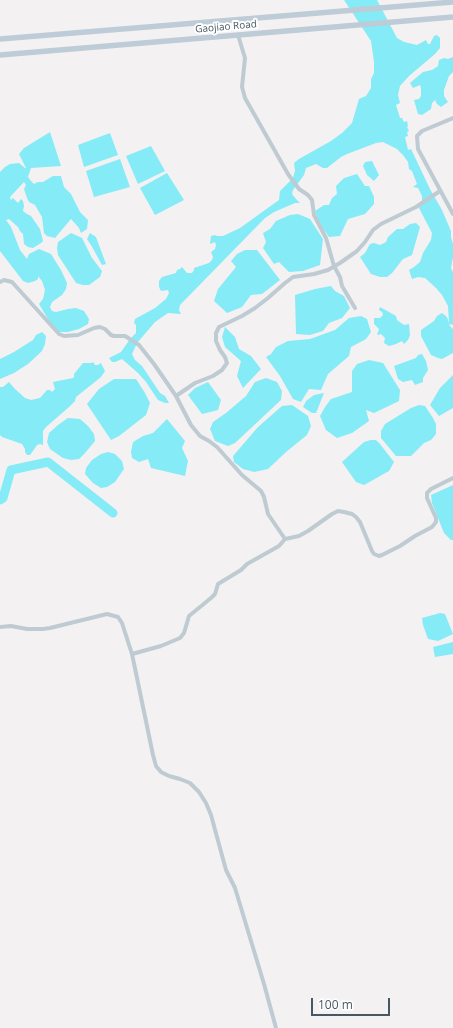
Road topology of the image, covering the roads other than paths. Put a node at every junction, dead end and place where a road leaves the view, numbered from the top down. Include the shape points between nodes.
1 (453, 2) edge
2 (453, 17) edge
3 (238, 35) junction
4 (0, 39) edge
5 (0, 55) edge
6 (453, 118) edge
7 (440, 191) junction
8 (453, 214) edge
9 (334, 266) junction
10 (0, 282) edge
11 (355, 308) dead end
12 (176, 396) junction
13 (453, 478) edge
14 (285, 539) junction
15 (0, 627) edge
16 (132, 654) junction
17 (276, 1028) edge

1 - 4 main road, Gaojiao Road
2 - 3 main road, Gaojiao Road
3 - 5 main road, Gaojiao Road
3 - 9 street via 244,58 242,86 245,98 288,174 299,189 312,200 314,215 326,238
6 - 7 street via 422,131 417,136 418,149
7 - 8 street
7 - 9 street via 416,207 381,224 357,251
9 - 11 street
9 - 12 street via 314,274 293,277 255,308 219,327 216,341 226,363 222,370
10 - 12 street via 12,282 59,334 78,335 100,327 111,335 125,336 144,350
12 - 14 street via 200,436 217,447 242,475 261,491 268,514
13 - 14 street via 427,493 436,522 427,530 382,555 374,554 356,517 338,511 299,536
14 - 16 street via 279,546 218,584 212,598 189,616 180,638
15 - 16 street via 50,628 107,614 113,615 122,623
16 - 17 street via 156,766 169,776 190,783 206,803 226,870 235,888

